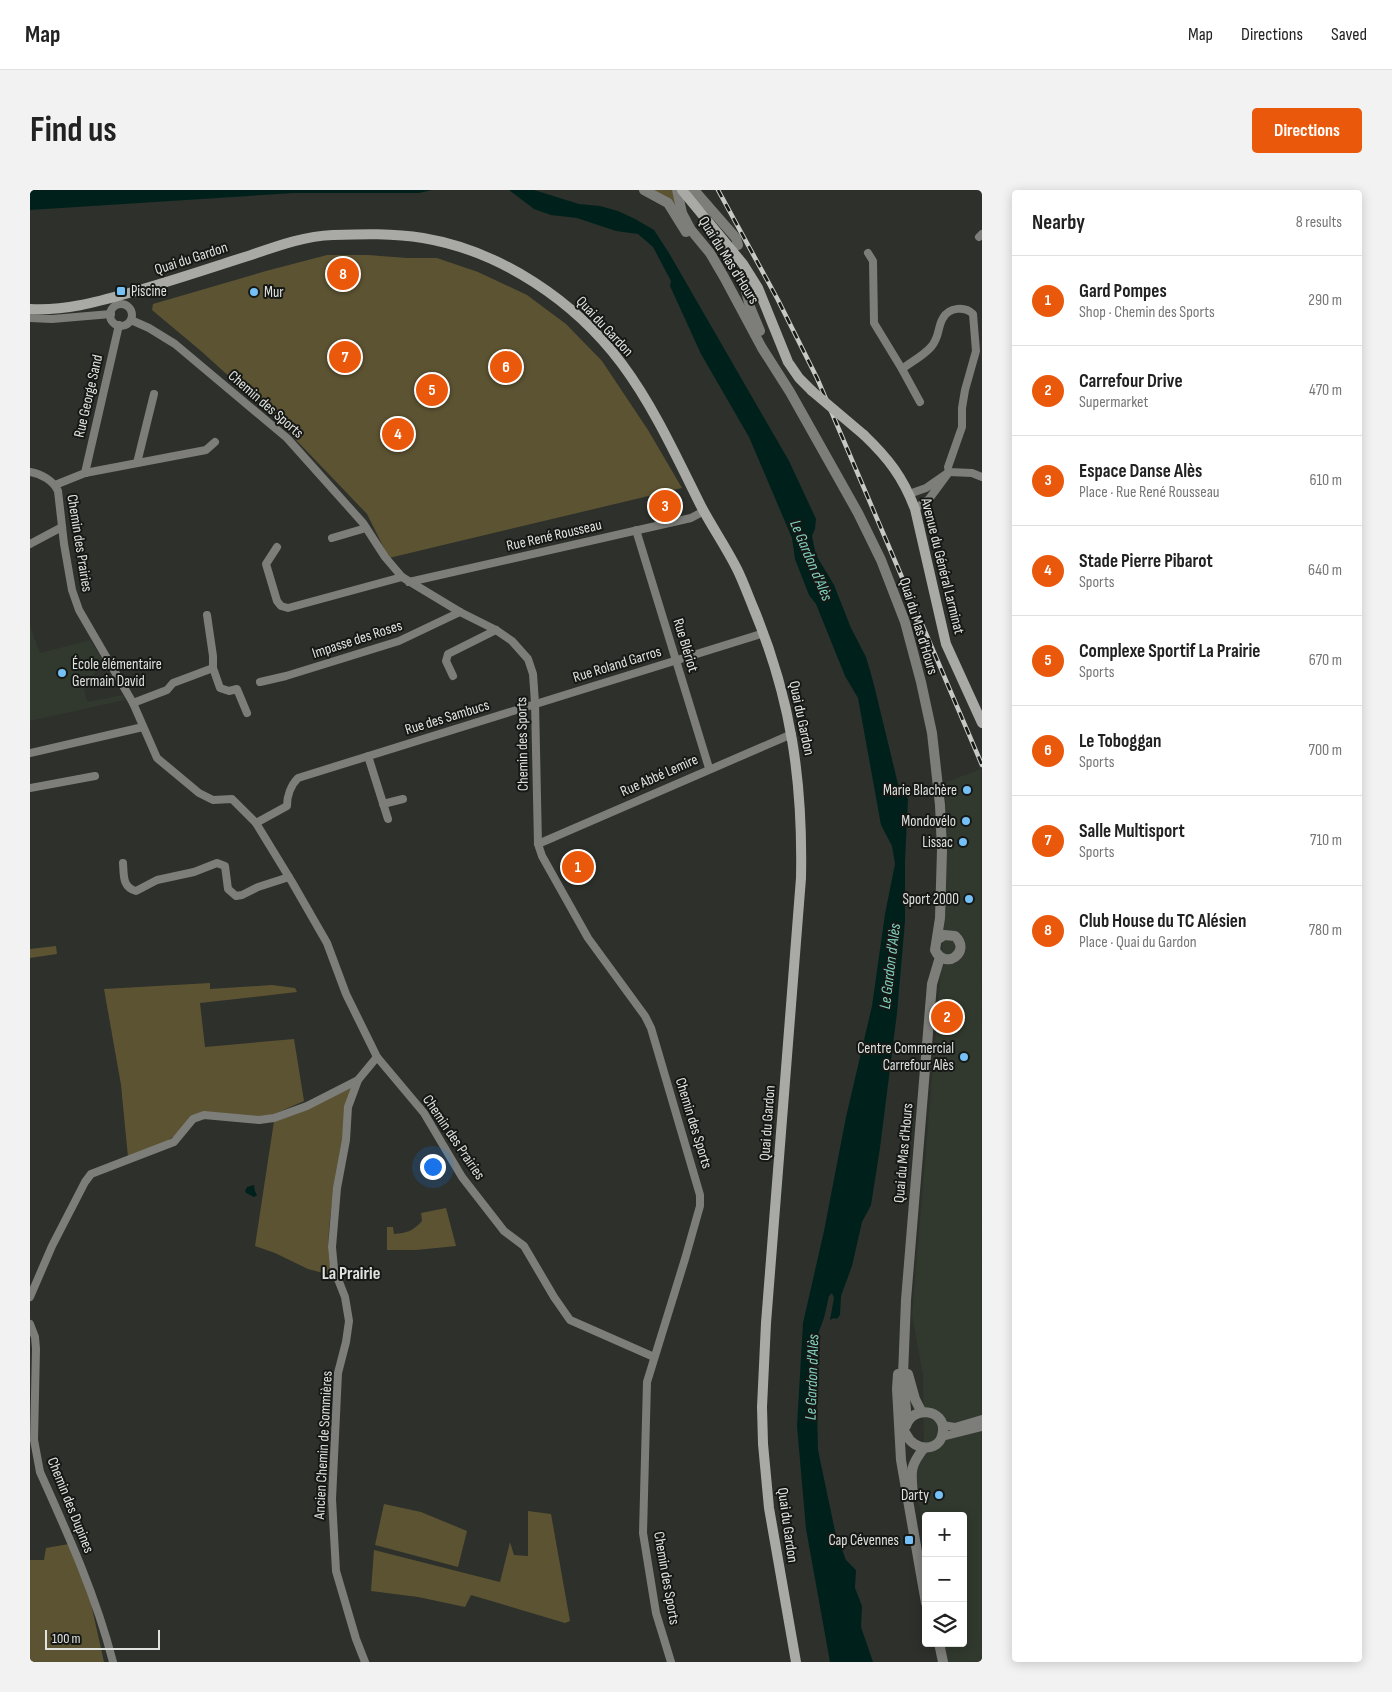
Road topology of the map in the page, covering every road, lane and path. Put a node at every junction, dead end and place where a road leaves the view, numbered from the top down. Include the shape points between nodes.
1 (644, 190) edge
2 (678, 190) edge
3 (682, 190) edge
4 (694, 190) edge
5 (738, 245) dead end
6 (702, 246) junction
7 (868, 253) dead end
8 (743, 278) dead end
9 (30, 309) edge
10 (111, 314) junction
11 (30, 318) edge
12 (131, 320) junction
13 (119, 326) junction
14 (979, 350) edge
15 (777, 369) junction
16 (902, 369) junction
17 (154, 394) dead end
18 (920, 402) dead end
19 (215, 442) dead end
20 (137, 463) junction
21 (30, 472) edge
22 (949, 472) junction
23 (84, 473) junction
24 (982, 477) edge
25 (55, 485) junction
26 (909, 494) junction
27 (915, 509) junction
28 (704, 511) junction
29 (62, 527) junction
30 (366, 528) junction
31 (636, 530) junction
32 (332, 538) dead end
33 (30, 544) edge
34 (277, 547) dead end
35 (405, 580) junction
36 (460, 612) junction
37 (207, 615) dead end
38 (496, 630) junction
39 (764, 633) junction
40 (676, 660) junction
41 (213, 668) junction
42 (452, 676) dead end
43 (260, 682) dead end
44 (133, 703) junction
45 (535, 703) junction
46 (247, 713) dead end
47 (982, 723) edge
48 (143, 727) junction
49 (792, 734) junction
50 (30, 753) edge
51 (368, 756) junction
52 (709, 768) junction
53 (95, 776) dead end
54 (30, 788) edge
55 (403, 799) dead end
56 (383, 804) junction
57 (388, 819) dead end
58 (256, 824) junction
59 (538, 844) junction
60 (123, 863) dead end
61 (289, 877) junction
62 (940, 918) junction
63 (951, 935) junction
64 (938, 939) junction
65 (940, 957) junction
66 (376, 1057) junction
67 (358, 1080) junction
68 (30, 1297) edge
69 (30, 1324) edge
70 (903, 1353) junction
71 (654, 1357) junction
72 (922, 1412) junction
73 (982, 1420) edge
74 (907, 1422) junction
75 (942, 1425) junction
76 (982, 1427) edge
77 (906, 1434) junction
78 (941, 1437) junction
79 (924, 1448) junction
80 (905, 1484) junction
81 (923, 1557) edge
82 (926, 1602) edge
83 (934, 1647) edge
84 (940, 1647) edge
85 (113, 1662) edge
86 (365, 1662) edge
87 (671, 1662) edge
88 (796, 1662) edge
89 (936, 1662) edge
90 (943, 1662) edge

1 - 6 street via 668,204 687,233
2 - 6 street, Quai du Mas d'Hours via 682,213
3 - 26 main road, Avenue du Général Larminat, bridge via 743,264 758,288 788,362 799,378 885,455
4 - 5 street, Quai du Mas d'Hours via 736,238
6 - 15 street, Quai du Mas d'Hours via 710,253
7 - 16 street via 873,261 874,323
8 - 15 street, Quai du Mas d'Hours via 750,307
9 - 28 main road, Quai du Gardon via 65,309 104,301 280,245 321,236 375,234 425,238 472,252 504,266 564,304 608,346 642,396
10 - 11 street
10 - 12 street via 116,306 125,305 131,310
10 - 13 street
12 - 13 street
12 - 30 street, Chemin des Sports via 175,344 287,438
13 - 23 street, Rue George Sand
14 - 16 street via 973,314 969,309 958,308 945,314 938,337 930,348
14 - 22 street via 964,399 962,427 949,461
15 - 62 street, Quai du Mas d'Hours via 863,522 882,560 905,622 936,757 942,836
16 - 18 street
17 - 20 street
19 - 20 street via 206,450
20 - 23 street
21 - 25 street, Chemin des Prairies via 38,473
22 - 24 street
22 - 26 street via 926,488
22 - 27 street via 929,499
23 - 25 street
25 - 29 street, Chemin des Prairies
26 - 27 main road, Avenue du Général Larminat
27 - 47 main road, Avenue du Général Larminat via 946,644
28 - 31 street, Rue René Rousseau via 691,518
28 - 39 main road, Quai du Gardon via 738,570
29 - 33 street
29 - 44 street, Chemin des Prairies via 72,590 79,610
30 - 32 street
30 - 35 street, Chemin des Sports
31 - 35 street, Rue René Rousseau
31 - 40 street, Rue Blériot
34 - 35 street, Rue René Rousseau via 266,564 276,601 288,608
35 - 36 street, Chemin des Sports
36 - 38 street, Chemin des Sports
36 - 43 street, Impasse des Roses via 399,641
37 - 41 street
38 - 42 street via 448,654 446,662
38 - 45 street, Chemin des Sports via 512,641 528,659 533,674
39 - 40 street, Rue Roland Garros
39 - 49 main road, Quai du Gardon
40 - 45 street, Rue Roland Garros
40 - 52 street, Rue Blériot
41 - 44 street
41 - 46 street via 220,688 237,689
44 - 48 street, Chemin des Prairies
45 - 51 street, Rue des Sambucs
45 - 59 street, Chemin des Sports
48 - 50 street
48 - 58 street, Chemin des Prairies via 157,758 213,800 232,798
49 - 52 street, Rue Abbé Lemire
49 - 88 main road, Quai du Gardon via 799,781 801,878 762,1407 770,1508
51 - 56 street
51 - 58 street, Rue des Sambucs via 298,778 289,793 287,806
52 - 59 street, Rue Abbé Lemire
53 - 54 street
55 - 56 street
56 - 57 street
58 - 61 street, Chemin des Prairies
59 - 71 street, Chemin des Sports via 588,938 651,1028 700,1195 700,1206 685,1259
60 - 61 street via 126,885 136,891 157,880 217,863 225,866 228,889 236,896
61 - 66 street, Chemin des Prairies via 327,942 346,994
62 - 63 street
62 - 64 street, Quai du Mas d'Hours
63 - 64 street
63 - 65 street via 960,942 958,954 952,959
64 - 65 street via 935,946
65 - 70 street, Quai du Mas d'Hours via 932,984
66 - 67 street
66 - 71 street, Chemin des Prairies via 424,1114 462,1176 504,1231 524,1246 570,1320
67 - 68 street via 307,1106 274,1118 259,1120 204,1114 193,1119 174,1142 92,1174 52,1246
67 - 86 street, Ancien Chemin de Sommières via 348,1107 332,1247 334,1269 345,1297 349,1321 338,1373 332,1499 336,1571
69 - 85 street, Chemin des Dupines via 36,1337 34,1440 40,1472 89,1584
70 - 72 street, Quai du Mas d'Hours via 915,1399
70 - 74 street, Quai du Mas d'Hours
70 - 80 street, Quai du Mas d'Hours via 897,1389
71 - 87 street, Chemin des Sports via 646,1382 643,1533 656,1613
72 - 74 street
72 - 75 street via 932,1413
73 - 75 street via 955,1427
74 - 77 street
75 - 78 street
76 - 78 street
77 - 79 street via 913,1444
77 - 80 street, Quai du Mas d'Hours
78 - 79 street via 934,1445
79 - 81 street via 911,1471 915,1519
80 - 82 street, Quai du Mas d'Hours
83 - 89 street
84 - 90 street

